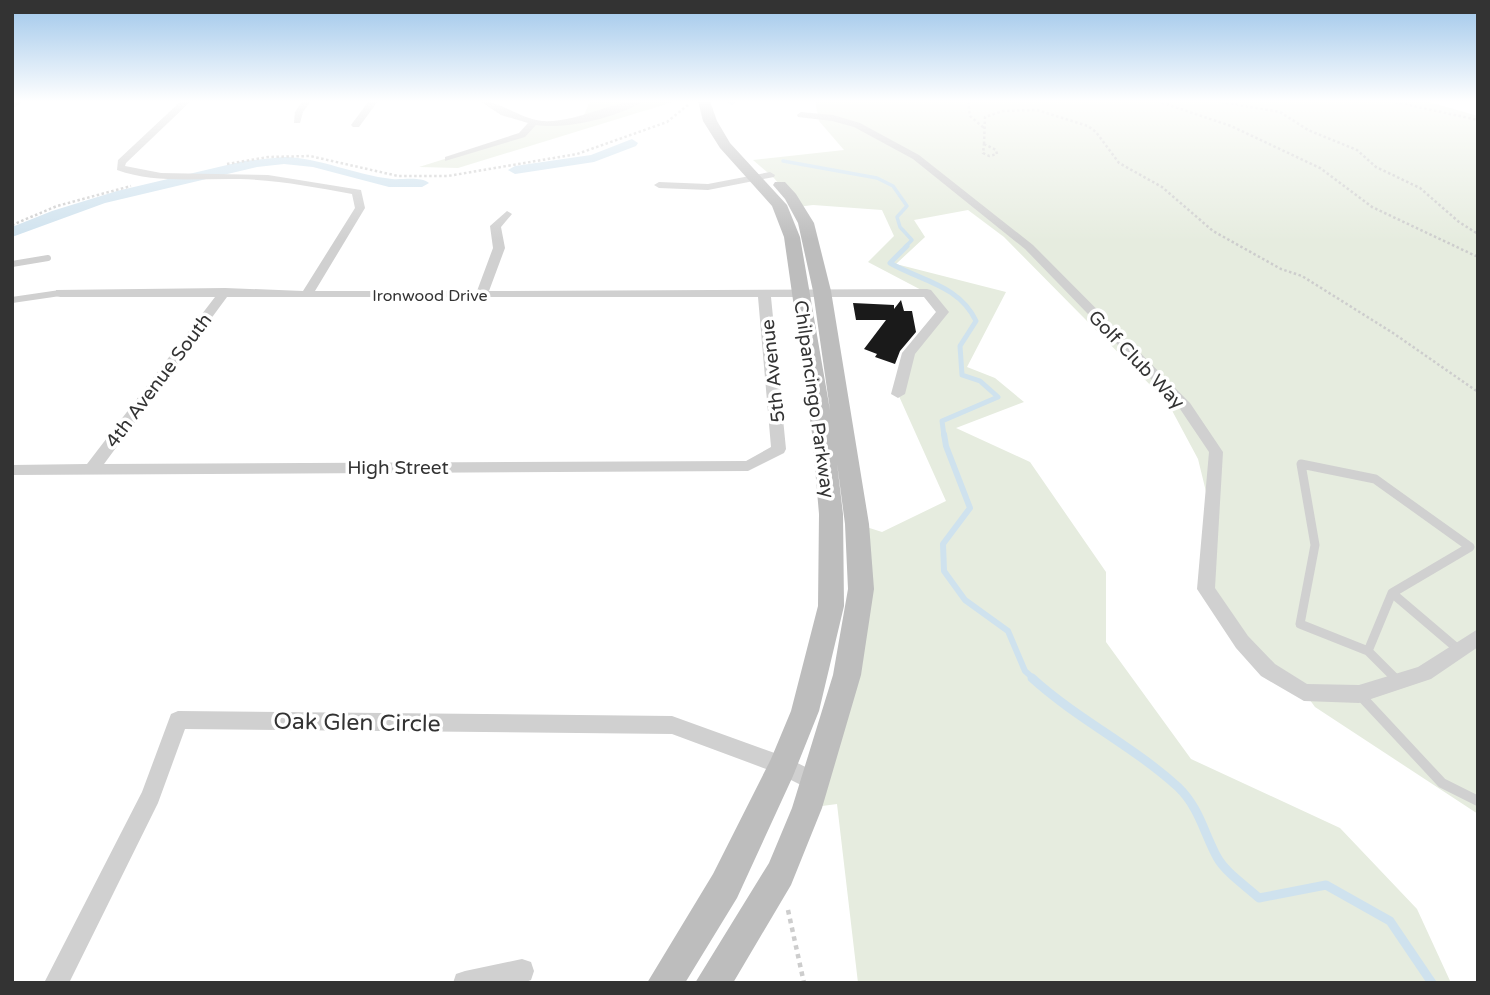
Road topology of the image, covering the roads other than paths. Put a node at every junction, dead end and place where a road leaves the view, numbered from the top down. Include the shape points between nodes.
1 (137, 147) edge
2 (484, 147) edge
3 (728, 147) edge
4 (738, 147) edge
5 (898, 147) edge
6 (448, 159) dead end
7 (762, 176) junction
8 (659, 185) dead end
9 (508, 214) dead end
10 (48, 258) dead end
11 (12, 264) edge
12 (811, 291) junction
13 (225, 292) junction
14 (60, 293) joint
15 (764, 293) junction
16 (306, 295) junction
17 (482, 295) junction
18 (12, 300) edge
19 (898, 394) dead end
20 (779, 449) joint
21 (92, 469) junction
22 (12, 470) edge
23 (1392, 593) junction
24 (1478, 637) edge
25 (1459, 650) junction
26 (1368, 651) junction
27 (1396, 681) junction
28 (1359, 694) junction
29 (783, 766) junction
30 (815, 782) junction
31 (1478, 801) edge
32 (522, 971) dead end
33 (56, 983) edge
34 (465, 983) edge
35 (665, 983) edge
36 (713, 983) edge

1 - 16 street via 120,168 191,176 295,179 356,192 360,208
2 - 6 street
3 - 7 street, Chilpancingo Parkway
4 - 7 street, Chilpancingo Parkway
5 - 28 street, Golf Club Way via 1030,247 1185,406 1216,453 1206,589 1242,642 1268,670 1304,692
7 - 8 street via 708,187
7 - 12 street, Chilpancingo Parkway via 788,226
9 - 17 street via 495,226 499,248
10 - 11 lane
12 - 15 street, Ironwood Drive
12 - 19 street, Ironwood Drive via 927,293 943,312 909,353
12 - 29 street, Chilpancingo Parkway via 831,514 831,606 805,711
12 - 30 street, Chilpancingo Parkway via 858,524 861,589 846,676
13 - 14 street, Ironwood Drive
13 - 16 street, Ironwood Drive
13 - 21 street, 4th Avenue South
14 - 18 lane
15 - 17 street, Ironwood Drive
15 - 20 street, 5th Avenue
16 - 17 street, Ironwood Drive
20 - 21 street, High Street via 748,466
21 - 22 street, High Street
23 - 25 lane
23 - 26 lane
23 - 26 lane via 1470,547 1375,479 1301,464 1315,545 1300,624
24 - 25 street, Golf Club Way
25 - 27 street, Golf Club Way via 1424,673
26 - 27 lane
27 - 28 street, Golf Club Way
28 - 31 lane via 1442,783
29 - 30 street, Oak Glen Circle
29 - 33 street, Oak Glen Circle via 672,725 178,720 152,796
29 - 35 street, Chilpancingo Parkway via 725,886
30 - 36 street, Chilpancingo Parkway via 780,874
32 - 34 street

